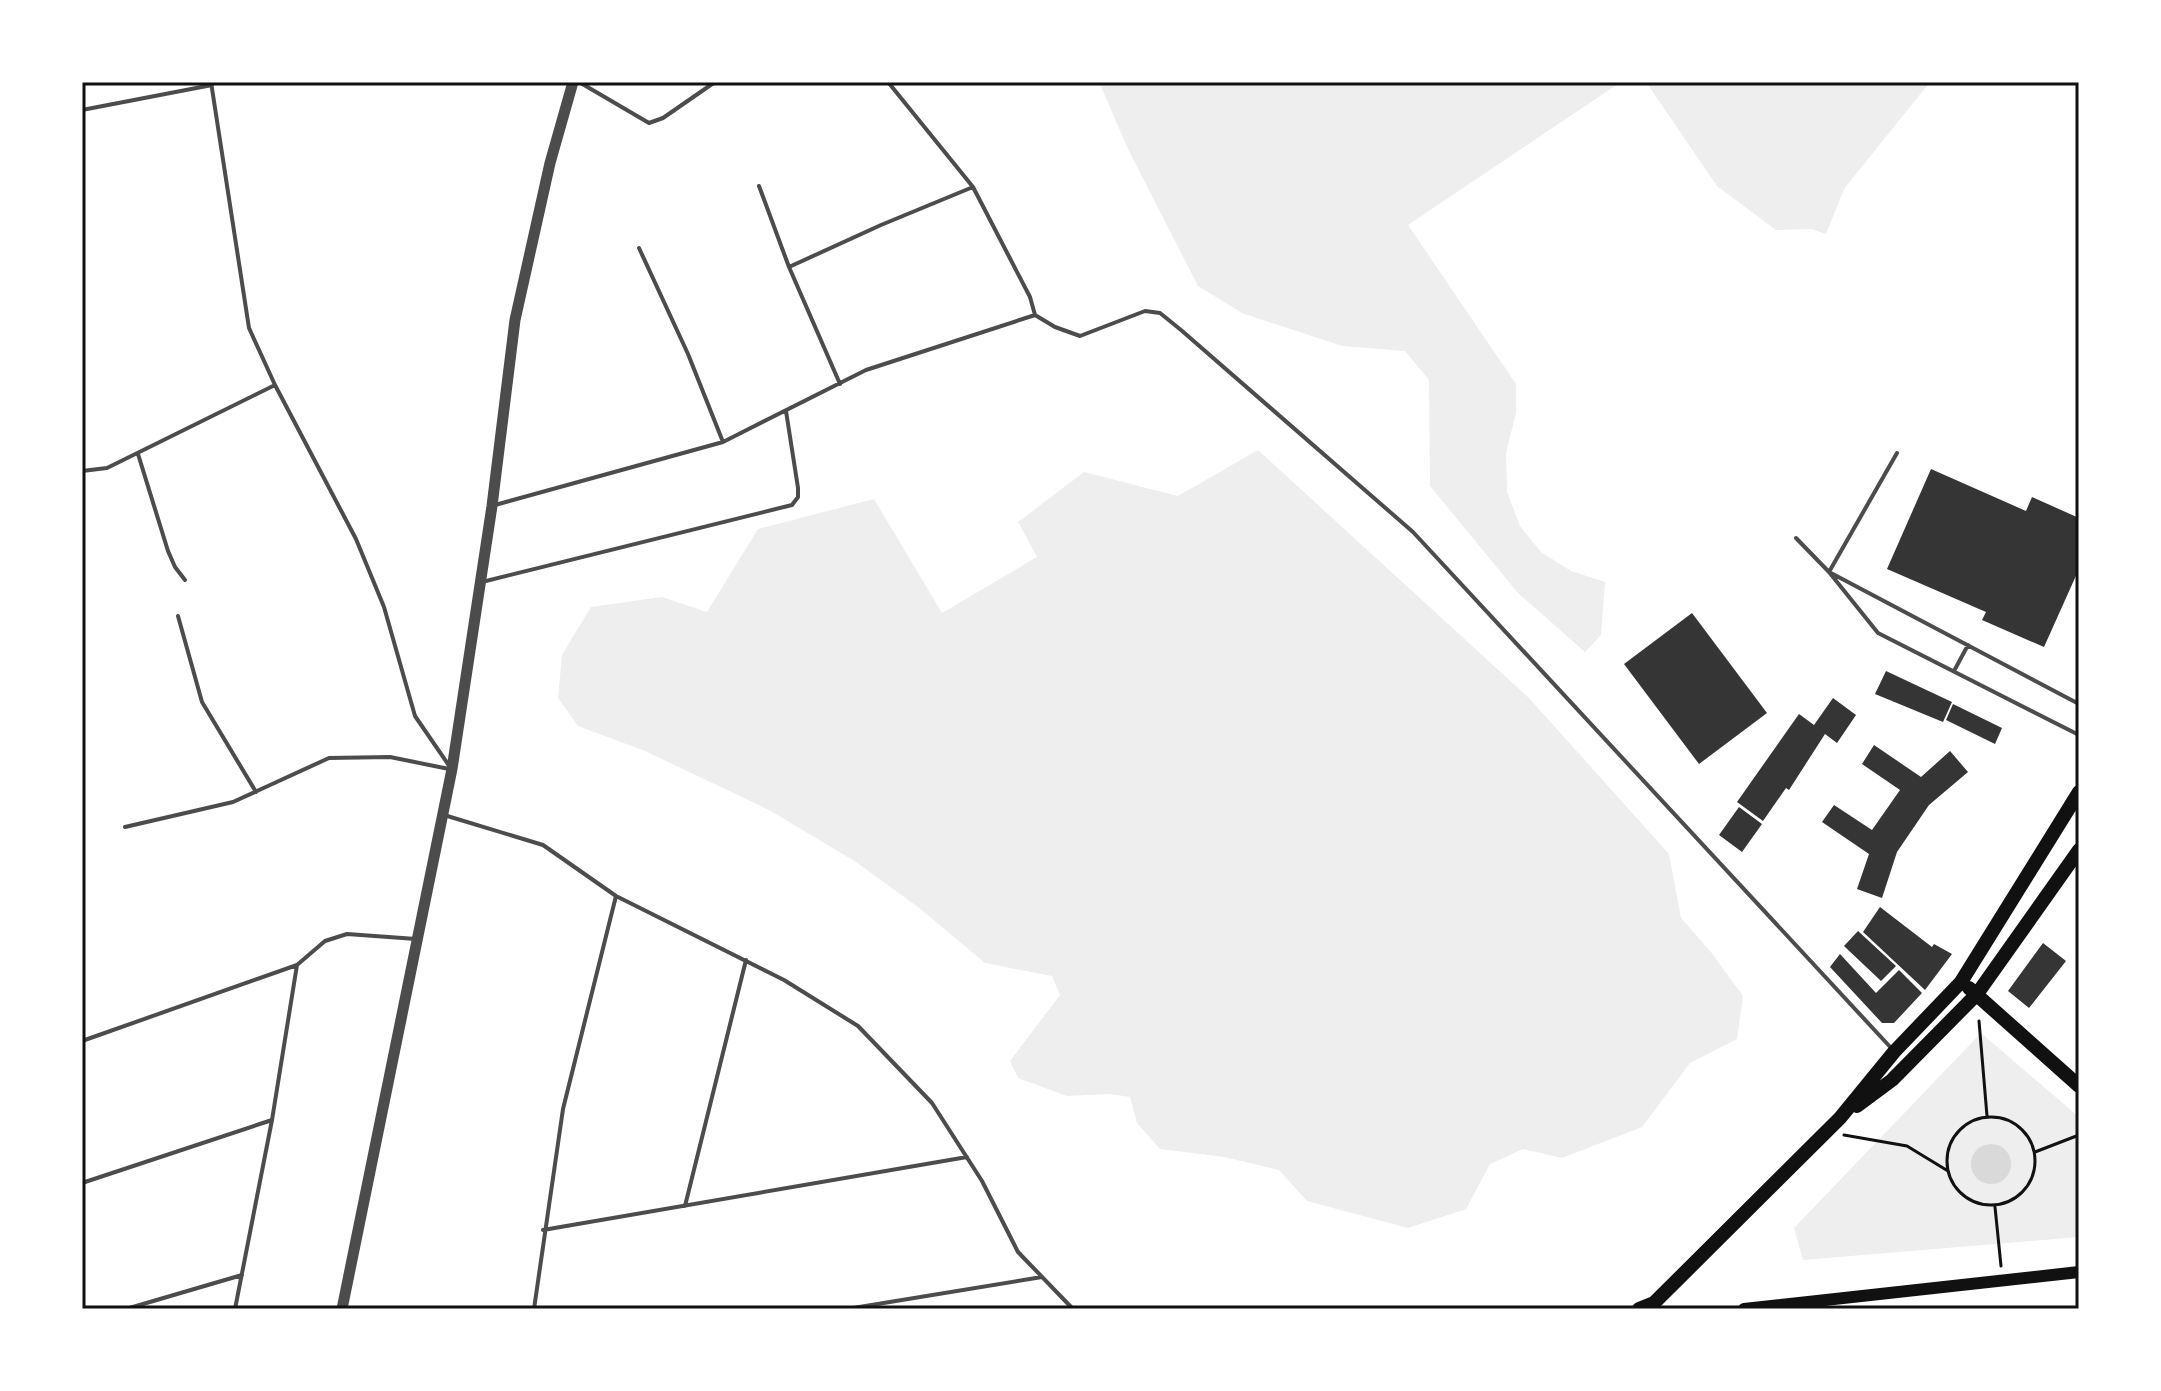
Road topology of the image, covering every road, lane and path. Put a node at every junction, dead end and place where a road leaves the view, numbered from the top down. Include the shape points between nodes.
1 (576, 82) edge
2 (715, 82) edge
3 (888, 82) edge
4 (211, 84) edge
5 (82, 110) edge
6 (759, 186) dead end
7 (973, 187) junction
8 (639, 248) dead end
9 (789, 267) junction
10 (1035, 315) junction
11 (840, 384) junction
12 (275, 385) junction
13 (786, 411) junction
14 (723, 442) junction
15 (1897, 453) dead end
16 (138, 454) junction
17 (82, 471) edge
18 (492, 506) junction
19 (1796, 538) dead end
20 (1829, 572) junction
21 (185, 580) dead end
22 (480, 582) junction
23 (178, 616) dead end
24 (1968, 645) junction
25 (1954, 671) junction
26 (2079, 704) edge
27 (2079, 735) edge
28 (452, 769) junction
29 (256, 792) junction
30 (2079, 792) edge
31 (444, 815) junction
32 (125, 827) dead end
33 (2079, 850) edge
34 (616, 896) junction
35 (417, 939) junction
36 (746, 960) junction
37 (297, 965) junction
38 (1961, 982) junction
39 (1977, 994) junction
40 (82, 1041) edge
41 (1894, 1052) junction
42 (2079, 1086) edge
43 (1987, 1116) junction
44 (1840, 1118) junction
45 (272, 1120) junction
46 (1826, 1132) junction
47 (2079, 1135) edge
48 (2035, 1152) junction
49 (967, 1157) junction
50 (1948, 1171) junction
51 (82, 1183) edge
52 (685, 1206) junction
53 (1995, 1207) junction
54 (543, 1230) junction
55 (2079, 1272) edge
56 (242, 1275) junction
57 (1042, 1277) junction
58 (2002, 1281) junction
59 (1656, 1306) edge
60 (126, 1309) edge
61 (235, 1309) edge
62 (342, 1309) edge
63 (534, 1309) edge
64 (847, 1309) edge
65 (1073, 1309) edge
66 (1639, 1309) edge
67 (1744, 1309) edge

1 - 2 lane via 649,123
1 - 18 street via 550,163 515,320
3 - 7 lane
4 - 5 lane
4 - 12 lane via 249,328
6 - 9 lane
7 - 9 lane
7 - 10 lane
8 - 14 lane
9 - 11 lane
10 - 11 lane via 866,370
10 - 41 lane via 1080,336 1145,311 1160,313 1181,330 1413,532
11 - 13 lane
12 - 16 lane
12 - 28 lane via 362,553 384,607 415,716
13 - 14 lane
13 - 22 lane via 798,488 792,505
14 - 18 lane
15 - 20 lane
16 - 17 lane via 107,468
16 - 21 lane via 168,551
18 - 22 street
19 - 20 lane
20 - 24 lane
20 - 25 lane via 1878,633
22 - 28 street
23 - 29 lane via 202,702
24 - 25 lane
24 - 26 lane
25 - 27 lane
28 - 29 lane via 390,757 329,758
28 - 31 street
29 - 32 lane via 206,811
30 - 38 main road
31 - 34 lane via 543,845
31 - 35 street
33 - 39 main road
34 - 36 lane
34 - 54 lane via 563,1109
35 - 37 lane via 347,934 325,941
35 - 62 street
36 - 49 lane via 858,1026 932,1103
36 - 52 lane
37 - 40 lane
37 - 45 lane
38 - 39 main road
38 - 41 main road
39 - 42 main road
39 - 43 path
39 - 44 main road via 1892,1080
41 - 44 main road
43 - 48 path via 2013,1122
43 - 50 path via 1967,1122 1952,1139
44 - 46 main road
45 - 51 lane
45 - 56 lane
46 - 50 path via 1907,1146
46 - 59 main road
47 - 48 path
48 - 53 path via 2030,1185
49 - 52 lane
49 - 57 lane via 1018,1252
50 - 53 path via 1961,1194
52 - 54 lane
53 - 58 path
54 - 63 lane
55 - 58 main road
56 - 60 lane
56 - 61 lane
57 - 64 lane
57 - 65 lane
58 - 67 main road
59 - 66 main road

